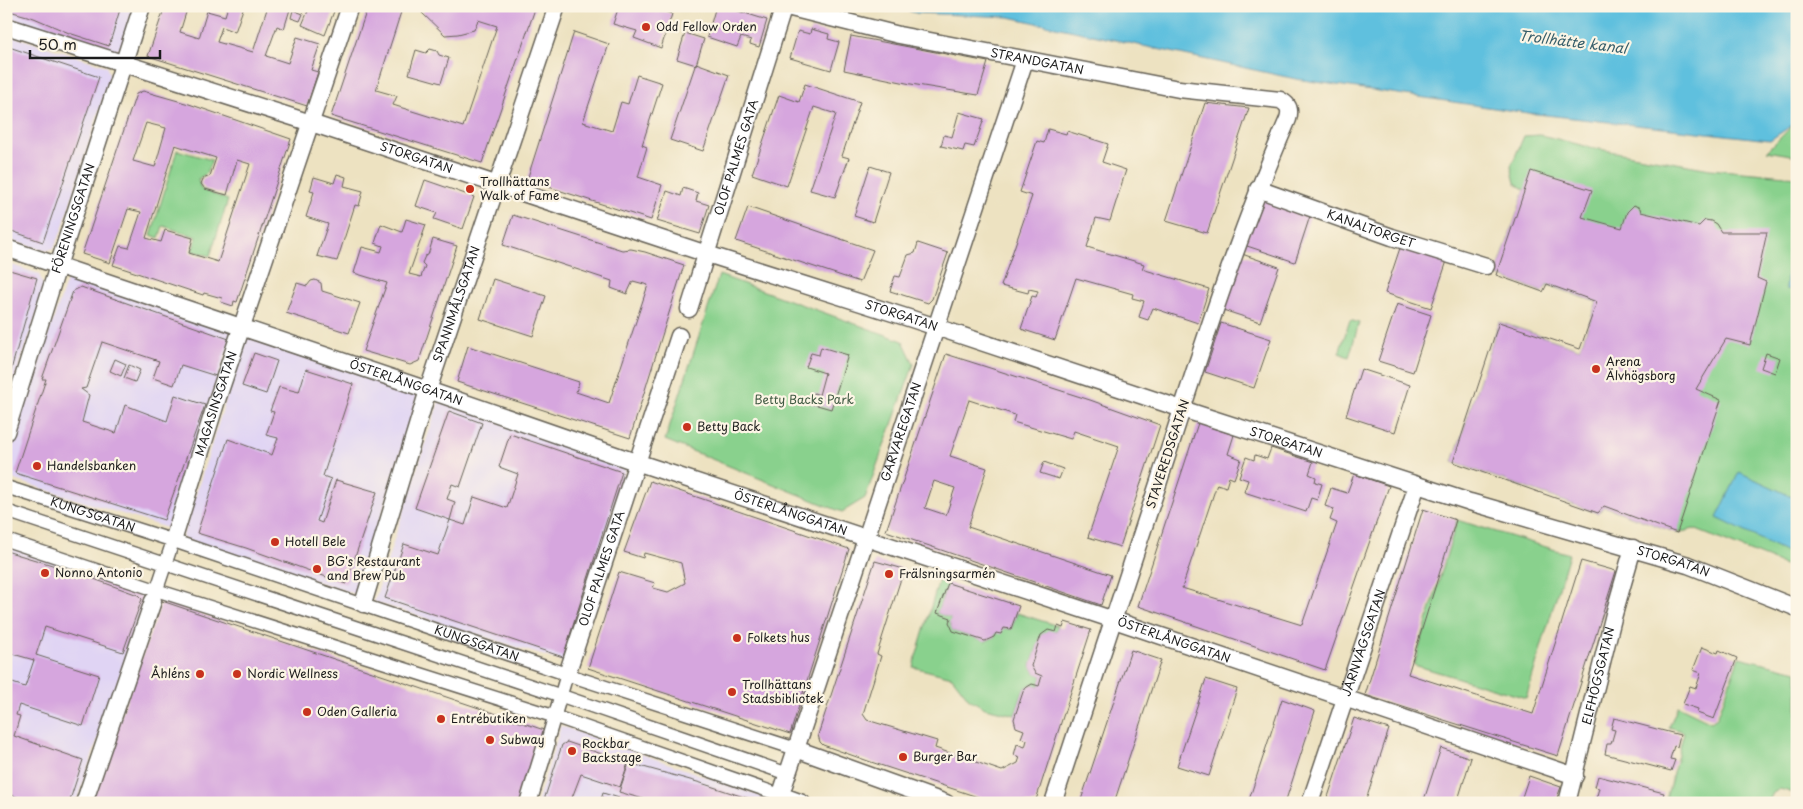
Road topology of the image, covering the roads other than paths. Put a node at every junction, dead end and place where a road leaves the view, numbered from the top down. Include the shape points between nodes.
1 (142, 6) edge
2 (350, 6) edge
3 (557, 6) edge
4 (783, 6) edge
5 (6, 26) edge
6 (1025, 60) junction
7 (123, 63) junction
8 (1289, 108) joint
9 (312, 123) junction
10 (498, 185) junction
11 (1258, 189) junction
12 (6, 248) edge
13 (707, 254) junction
14 (58, 266) junction
15 (1486, 266) dead end
16 (689, 309) dead end
17 (936, 327) junction
18 (241, 328) junction
19 (680, 336) dead end
20 (428, 390) junction
21 (1182, 409) junction
22 (6, 432) edge
23 (638, 463) junction
24 (1417, 484) junction
25 (6, 487) edge
26 (6, 511) edge
27 (865, 539) junction
28 (6, 540) edge
29 (173, 541) junction
30 (1633, 548) junction
31 (164, 564) junction
32 (154, 595) junction
33 (363, 604) junction
34 (1797, 608) edge
35 (1114, 620) junction
36 (567, 674) junction
37 (562, 696) junction
38 (1345, 699) junction
39 (556, 717) junction
40 (546, 745) joint
41 (796, 749) junction
42 (788, 774) junction
43 (1575, 776) junction
44 (779, 799) edge
45 (84, 803) edge
46 (528, 803) edge
47 (802, 803) edge
48 (946, 803) edge
49 (1053, 803) edge
50 (1310, 803) edge
51 (1567, 803) edge

1 - 7 street, FÖRENINGSGATAN
2 - 9 street, MAGASINSGATAN
3 - 10 street, SPANNMÅLSGATAN
4 - 6 street, STRANDGATAN via 899,35
4 - 13 street, OLOF PALMES GATA
5 - 7 street, STORGATAN
6 - 8 street, STRANDGATAN via 1179,89 1280,100
6 - 17 street, GARVAREGATAN
7 - 9 street, STORGATAN
7 - 14 street, FÖRENINGSGATAN
8 - 11 street, STAVEREDSGATAN via 1288,119
9 - 10 street, STORGATAN
9 - 18 street, MAGASINSGATAN
10 - 13 street, STORGATAN
10 - 20 street, SPANNMÅLSGATAN
11 - 15 street, KANALTORGET via 1392,237
11 - 21 street, STAVEREDSGATAN
12 - 14 street, ÖSTERLÅNGGATAN
13 - 16 street, OLOF PALMES GATA
13 - 17 street, STORGATAN
14 - 18 street, ÖSTERLÅNGGATAN
14 - 22 street, FÖRENINGSGATAN
17 - 21 street, STORGATAN
17 - 27 street, GARVAREGATAN
18 - 20 street, ÖSTERLÅNGGATAN
18 - 29 street, MAGASINSGATAN
19 - 23 street, OLOF PALMES GATA
20 - 23 street, ÖSTERLÅNGGATAN
20 - 33 street, SPANNMÅLSGATAN
21 - 24 street, STORGATAN
21 - 35 street, STAVEREDSGATAN
23 - 27 street, ÖSTERLÅNGGATAN
23 - 36 street, OLOF PALMES GATA
24 - 30 street, STORGATAN
24 - 38 street, JÄRNVÄGSGATAN
25 - 29 street, KUNGSGATAN
26 - 31 street, KUNGSGATAN
27 - 35 street, ÖSTERLÅNGGATAN
27 - 41 street, GARVAREGATAN
28 - 32 street
29 - 31 street, MAGASINSGATAN
29 - 33 street, KUNGSGATAN
30 - 34 street, STORGATAN via 1688,565
30 - 43 street, ELFHÖGSGATAN
31 - 32 street, MAGASINSGATAN
31 - 37 street, KUNGSGATAN
32 - 39 street
32 - 45 street, MAGASINSGATAN
33 - 36 street, KUNGSGATAN
35 - 38 street, ÖSTERLÅNGGATAN
35 - 49 street, STAVEREDSGATAN
36 - 37 street, OLOF PALMES GATA
36 - 41 street, KUNGSGATAN
37 - 39 street, OLOF PALMES GATA
37 - 42 street, KUNGSGATAN
38 - 43 street, ÖSTERLÅNGGATAN
38 - 50 street, JÄRNVÄGSGATAN
39 - 40 street, OLOF PALMES GATA
39 - 44 street
40 - 46 street, OLOF PALMES GATA
41 - 42 street, GARVAREGATAN
41 - 48 street, KUNGSGATAN
42 - 44 street, GARVAREGATAN
43 - 51 street, ELFHÖGSGATAN
44 - 47 street

